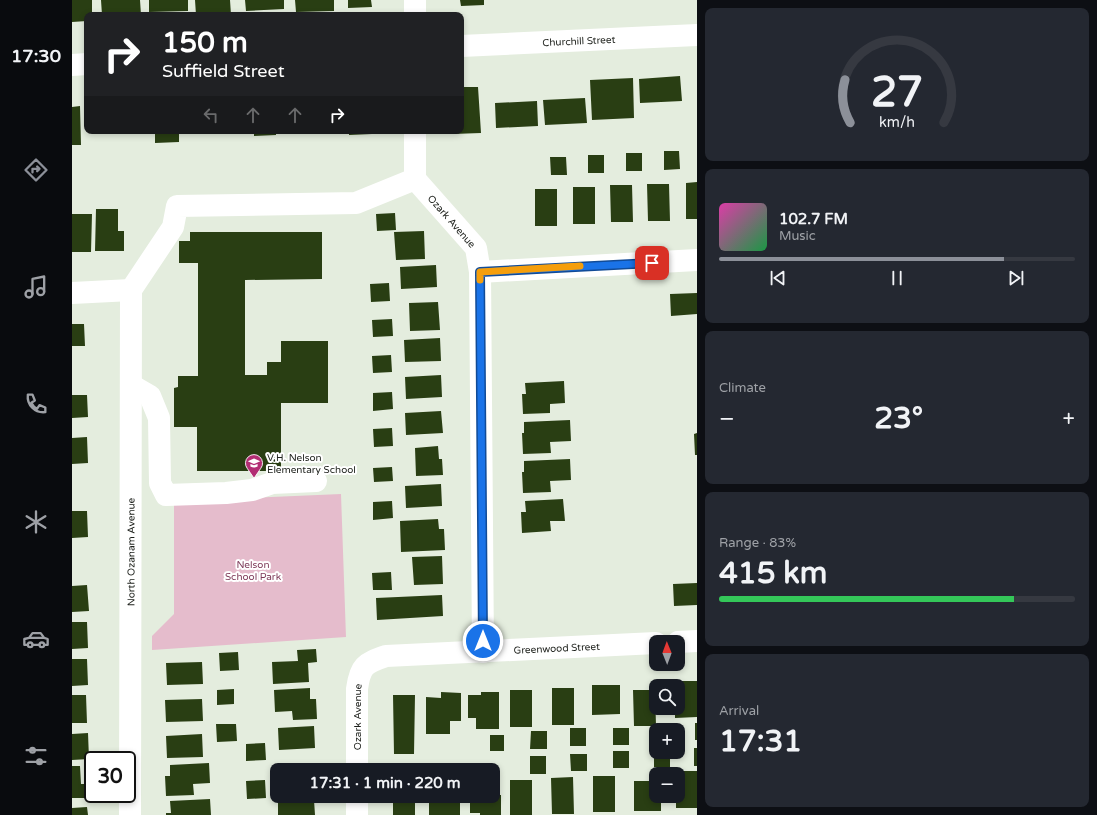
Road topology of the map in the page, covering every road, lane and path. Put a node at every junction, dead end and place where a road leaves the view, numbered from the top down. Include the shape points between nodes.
1 (415, 0) edge
2 (415, 12) edge
3 (697, 35) edge
4 (464, 46) edge
5 (84, 64) edge
6 (72, 65) edge
7 (415, 134) edge
8 (415, 179) junction
9 (697, 260) edge
10 (480, 272) junction
11 (131, 290) junction
12 (72, 293) edge
13 (131, 385) junction
14 (316, 481) dead end
15 (697, 641) edge
16 (685, 642) edge
17 (649, 643) edge
18 (483, 652) junction
19 (365, 666) joint
20 (357, 763) edge
21 (357, 803) edge
22 (130, 815) edge
23 (357, 815) edge

1 - 2 street
3 - 4 street, Churchill Street
5 - 6 street
7 - 8 street
8 - 10 street, Ozark Avenue via 476,248
8 - 11 street via 356,203 177,206 173,227
9 - 10 street
10 - 18 street, Ozark Avenue
11 - 12 street
11 - 13 street, North Ozanam Avenue
13 - 14 street via 150,396 159,418 160,483 166,495 226,493 252,490 272,483
13 - 22 street, North Ozanam Avenue
15 - 16 street
17 - 18 street, Greenwood Street
18 - 19 street, Greenwood Street via 386,656
19 - 20 street, Ozark Avenue via 359,677 357,689
21 - 23 street

